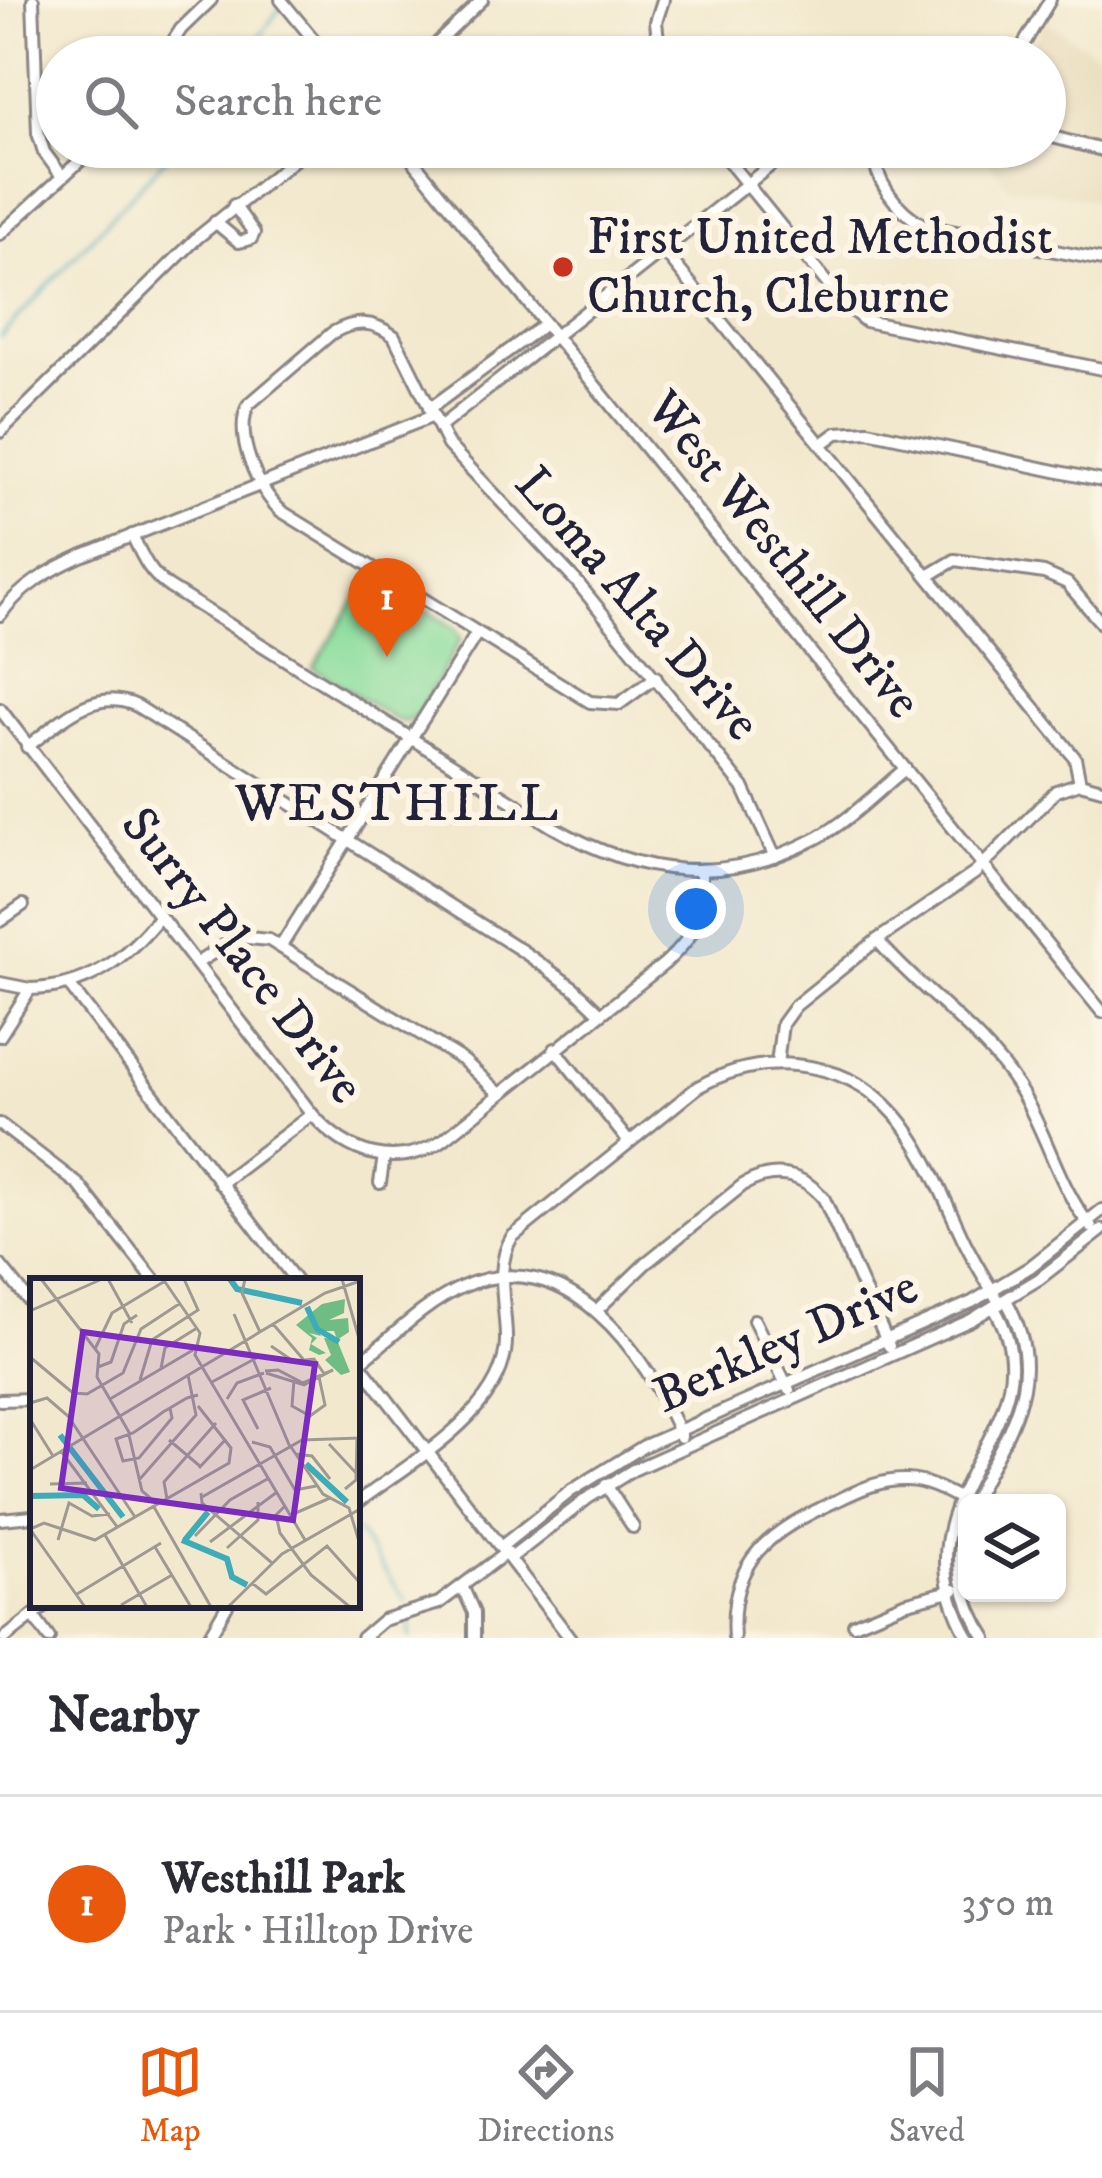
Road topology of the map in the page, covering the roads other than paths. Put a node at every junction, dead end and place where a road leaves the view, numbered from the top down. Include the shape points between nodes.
1 (33, 0) edge
2 (211, 0) edge
3 (482, 0) edge
4 (663, 0) edge
5 (1050, 0) edge
6 (283, 2) edge
7 (176, 36) edge
8 (311, 36) edge
9 (445, 36) edge
10 (658, 36) edge
11 (1029, 36) edge
12 (36, 126) edge
13 (1066, 141) edge
14 (1102, 150) edge
15 (56, 168) edge
16 (70, 168) edge
17 (283, 168) edge
18 (419, 168) edge
19 (734, 168) edge
20 (768, 168) edge
21 (877, 168) edge
22 (61, 176) junction
23 (747, 185) junction
24 (234, 206) junction
25 (215, 222) junction
26 (0, 234) edge
27 (664, 251) junction
28 (1102, 260) edge
29 (545, 324) junction
30 (555, 336) junction
31 (1102, 369) edge
32 (434, 417) junction
33 (0, 432) edge
34 (823, 444) junction
35 (1102, 481) edge
36 (262, 484) junction
37 (132, 535) junction
38 (928, 576) junction
39 (0, 615) edge
40 (1102, 624) edge
41 (477, 634) junction
42 (656, 677) junction
43 (0, 709) edge
44 (411, 737) junction
45 (27, 746) junction
46 (905, 769) junction
47 (1080, 783) junction
48 (1102, 789) edge
49 (348, 843) junction
50 (775, 856) junction
51 (983, 866) junction
52 (701, 871) junction
53 (23, 904) dead end
54 (160, 916) junction
55 (0, 921) edge
56 (877, 940) junction
57 (281, 946) junction
58 (197, 963) junction
59 (0, 983) edge
60 (70, 986) junction
61 (29, 989) junction
62 (600, 1012) junction
63 (1102, 1012) edge
64 (0, 1036) edge
65 (555, 1049) junction
66 (778, 1064) junction
67 (500, 1094) junction
68 (312, 1114) junction
69 (0, 1124) edge
70 (628, 1141) junction
71 (384, 1156) junction
72 (220, 1184) junction
73 (380, 1184) dead end
74 (1102, 1210) edge
75 (1087, 1222) junction
76 (1100, 1232) edge
77 (0, 1265) edge
78 (502, 1277) junction
79 (152, 1278) edge
80 (294, 1278) edge
81 (992, 1291) junction
82 (30, 1302) edge
83 (1000, 1304) junction
84 (597, 1310) junction
85 (754, 1320) dead end
86 (886, 1340) junction
87 (892, 1354) junction
88 (360, 1360) edge
89 (360, 1365) edge
90 (787, 1384) junction
91 (30, 1399) edge
92 (792, 1399) junction
93 (0, 1400) edge
94 (679, 1431) junction
95 (685, 1446) junction
96 (425, 1450) junction
97 (598, 1473) junction
98 (607, 1486) junction
99 (969, 1494) edge
100 (958, 1498) edge
101 (360, 1501) edge
102 (30, 1516) edge
103 (0, 1519) edge
104 (958, 1521) edge
105 (633, 1527) dead end
106 (506, 1552) junction
107 (463, 1588) junction
108 (958, 1589) edge
109 (949, 1592) junction
110 (967, 1602) edge
111 (43, 1608) edge
112 (224, 1608) edge
113 (33, 1616) junction
114 (854, 1624) dead end
115 (5, 1638) edge
116 (49, 1638) edge
117 (208, 1638) edge
118 (362, 1638) edge
119 (474, 1638) edge
120 (570, 1638) edge
121 (734, 1638) edge
122 (969, 1638) edge
123 (986, 1638) edge

1 - 12 street
2 - 7 street
3 - 9 street
4 - 10 street
5 - 11 street
6 - 8 street
13 - 14 street
15 - 22 street
16 - 22 street
17 - 24 street
18 - 29 street, West Westhill Drive
19 - 23 street
20 - 23 street
21 - 28 street via 925,226
22 - 26 street
23 - 27 street
23 - 31 street via 865,320
24 - 25 street
24 - 25 street via 251,239 239,242
25 - 33 street
27 - 30 street
27 - 34 street
29 - 30 street, West Westhill Drive
29 - 32 street
30 - 32 street
30 - 46 street, West Westhill Drive
32 - 36 street
32 - 36 street, Loma Alta Drive via 394,336 364,322 347,325 248,405 243,437
32 - 42 street, Loma Alta Drive via 461,461
34 - 35 street via 837,433 868,431
34 - 38 street
36 - 37 street
36 - 41 street via 281,512
37 - 39 street via 41,576
37 - 44 street via 155,577
38 - 40 street via 956,560 1044,573 1067,583
38 - 47 street via 1075,758
41 - 42 street via 590,702 619,704
41 - 44 street
42 - 50 street, Loma Alta Drive via 753,802
43 - 45 street, Surry Place Drive
44 - 49 street
44 - 52 street via 593,849
45 - 49 street via 91,702 126,700
45 - 54 street, Surry Place Drive
46 - 50 street via 820,837
46 - 51 street, West Westhill Drive
47 - 48 street
47 - 51 street via 1047,797
49 - 57 street
49 - 62 street via 524,952
50 - 52 street
51 - 56 street
51 - 63 street, West Westhill Drive
52 - 62 street, Surry Place Drive via 700,916 688,941
53 - 55 street
54 - 58 street, Surry Place Drive
54 - 60 street via 116,962
56 - 66 street via 788,1013
56 - 75 street via 1011,1077
57 - 58 street via 238,937
57 - 67 street via 464,1061
58 - 68 street, Surry Place Drive
59 - 61 street
60 - 61 street
60 - 72 street
61 - 64 street
62 - 65 street, Surry Place Drive
65 - 67 street, Surry Place Drive
65 - 70 street
66 - 70 street via 713,1078
66 - 81 street via 851,1079 897,1115 926,1154
67 - 71 street, Surry Place Drive via 431,1148
68 - 71 street, Surry Place Drive via 351,1148
68 - 72 street
69 - 79 street via 80,1185
70 - 78 street via 512,1238
71 - 73 street
72 - 80 street
74 - 75 street, Berkley Drive
75 - 76 street
75 - 81 street, Berkley Drive
76 - 83 street, Berkley Drive
77 - 82 street
78 - 84 street via 555,1285
78 - 88 street via 446,1295
78 - 96 street via 506,1354 497,1382 472,1415
81 - 83 street
81 - 86 street, Berkley Drive
83 - 87 street, Berkley Drive
83 - 99 street via 1012,1384
84 - 86 street via 743,1185 786,1174 824,1199
84 - 94 street
85 - 90 street
86 - 87 street
86 - 90 street, Berkley Drive
87 - 92 street, Berkley Drive
89 - 96 street
90 - 92 street
90 - 94 street, Berkley Drive
91 - 93 street
92 - 95 street, Berkley Drive
94 - 95 street
94 - 97 street, Berkley Drive
95 - 98 street, Berkley Drive
96 - 101 street
96 - 106 street
97 - 98 street
97 - 106 street, Berkley Drive
98 - 105 street
98 - 106 street, Berkley Drive
100 - 121 street via 921,1482 886,1482 788,1523 744,1572
102 - 103 street
104 - 109 street via 945,1553
106 - 107 street, Berkley Drive
106 - 120 street
107 - 118 street, Berkley Drive via 382,1620
107 - 119 street
108 - 109 street
109 - 114 street
109 - 122 street
110 - 123 street
111 - 113 street
112 - 117 street
113 - 115 street
113 - 116 street

